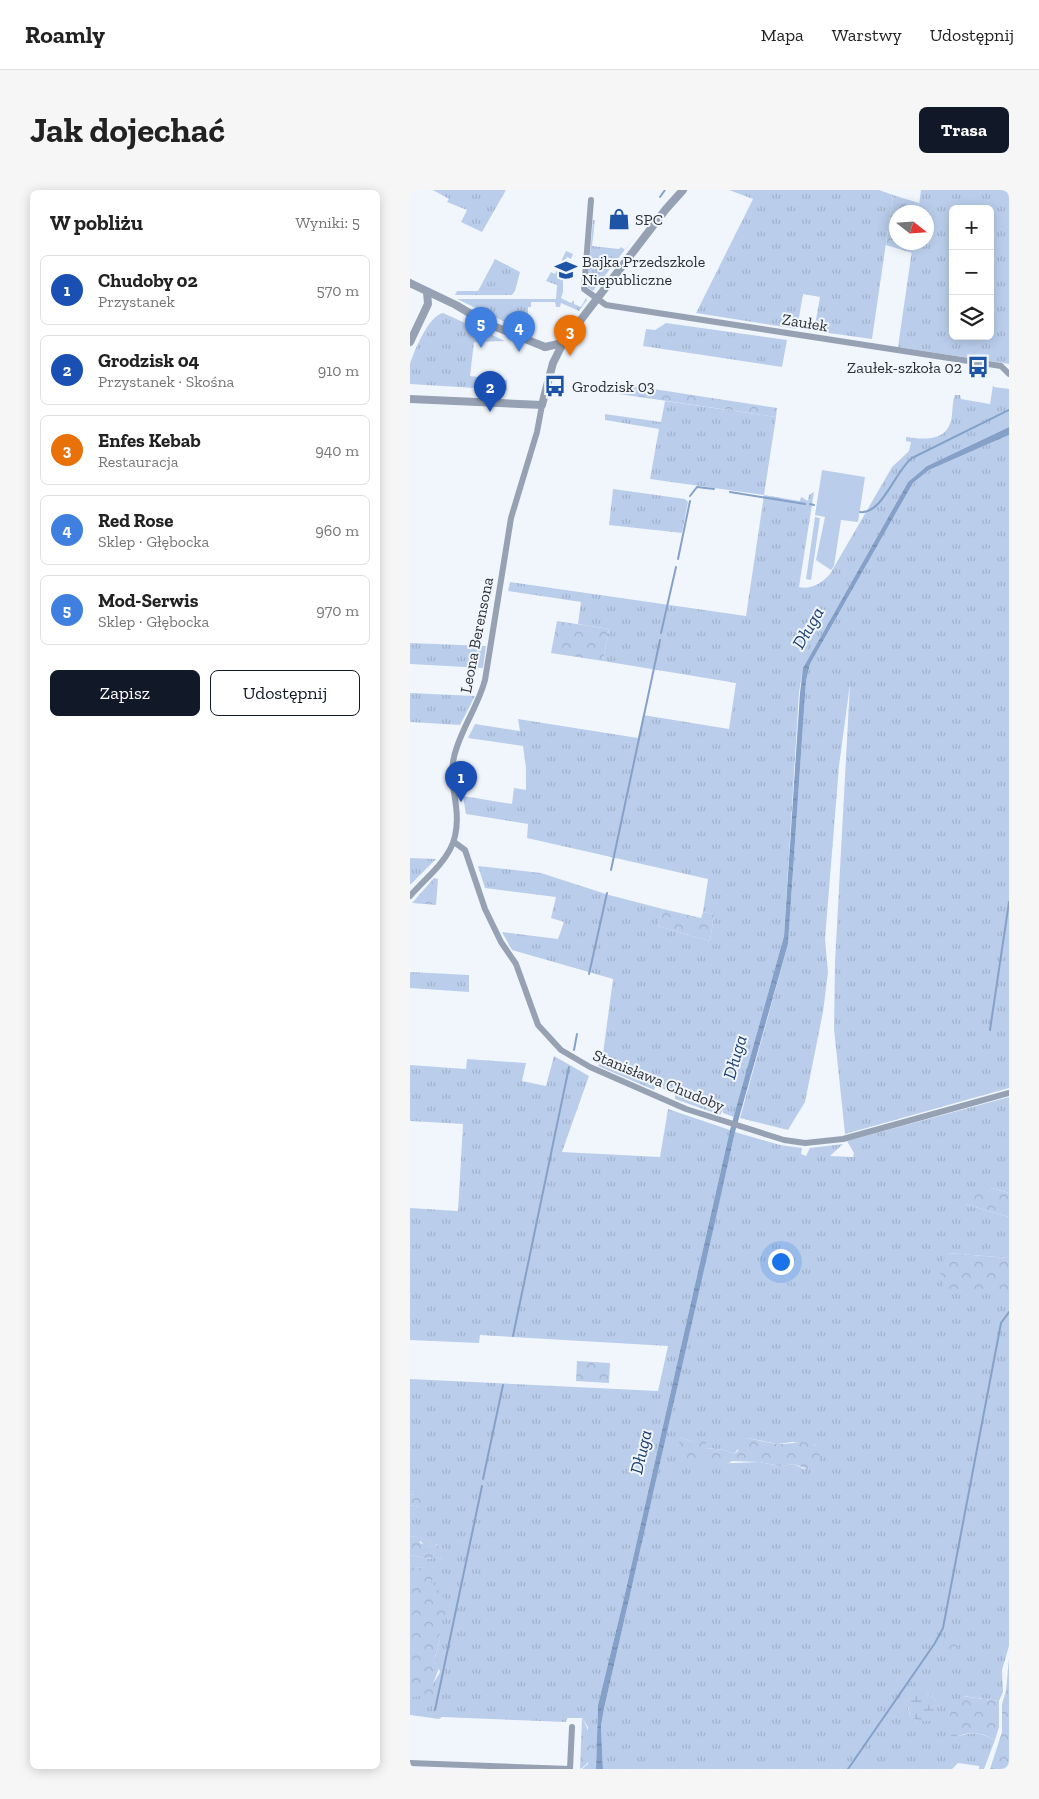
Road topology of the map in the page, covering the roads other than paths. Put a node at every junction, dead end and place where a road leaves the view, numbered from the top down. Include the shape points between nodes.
1 (683, 190) edge
2 (591, 200) dead end
3 (410, 283) edge
4 (427, 292) junction
5 (596, 299) junction
6 (446, 300) junction
7 (428, 304) junction
8 (410, 342) edge
9 (563, 343) junction
10 (545, 347) junction
11 (553, 363) junction
12 (1009, 374) edge
13 (410, 399) edge
14 (542, 405) junction
15 (454, 842) junction
16 (410, 896) edge
17 (1009, 1093) edge
18 (572, 1727) dead end
19 (410, 1762) edge

1 - 5 street, Leona Berensona
2 - 5 street via 583,285 585,292
3 - 4 street
4 - 6 street
4 - 7 street
5 - 9 street, Leona Berensona
5 - 12 street, Zaułek via 615,306 1002,366
6 - 7 street
6 - 10 street via 486,323
7 - 8 street
9 - 10 street
9 - 11 street, Leona Berensona
10 - 11 street
11 - 14 street, Leona Berensona
13 - 14 street
14 - 15 street, Leona Berensona via 511,518 482,693 453,761 458,826
15 - 16 street, Leona Berensona
15 - 17 street, Stanisława Chudoby via 465,850 485,909 516,964 538,1025 565,1054 590,1067 686,1109 792,1141 826,1142
18 - 19 street via 570,1769

